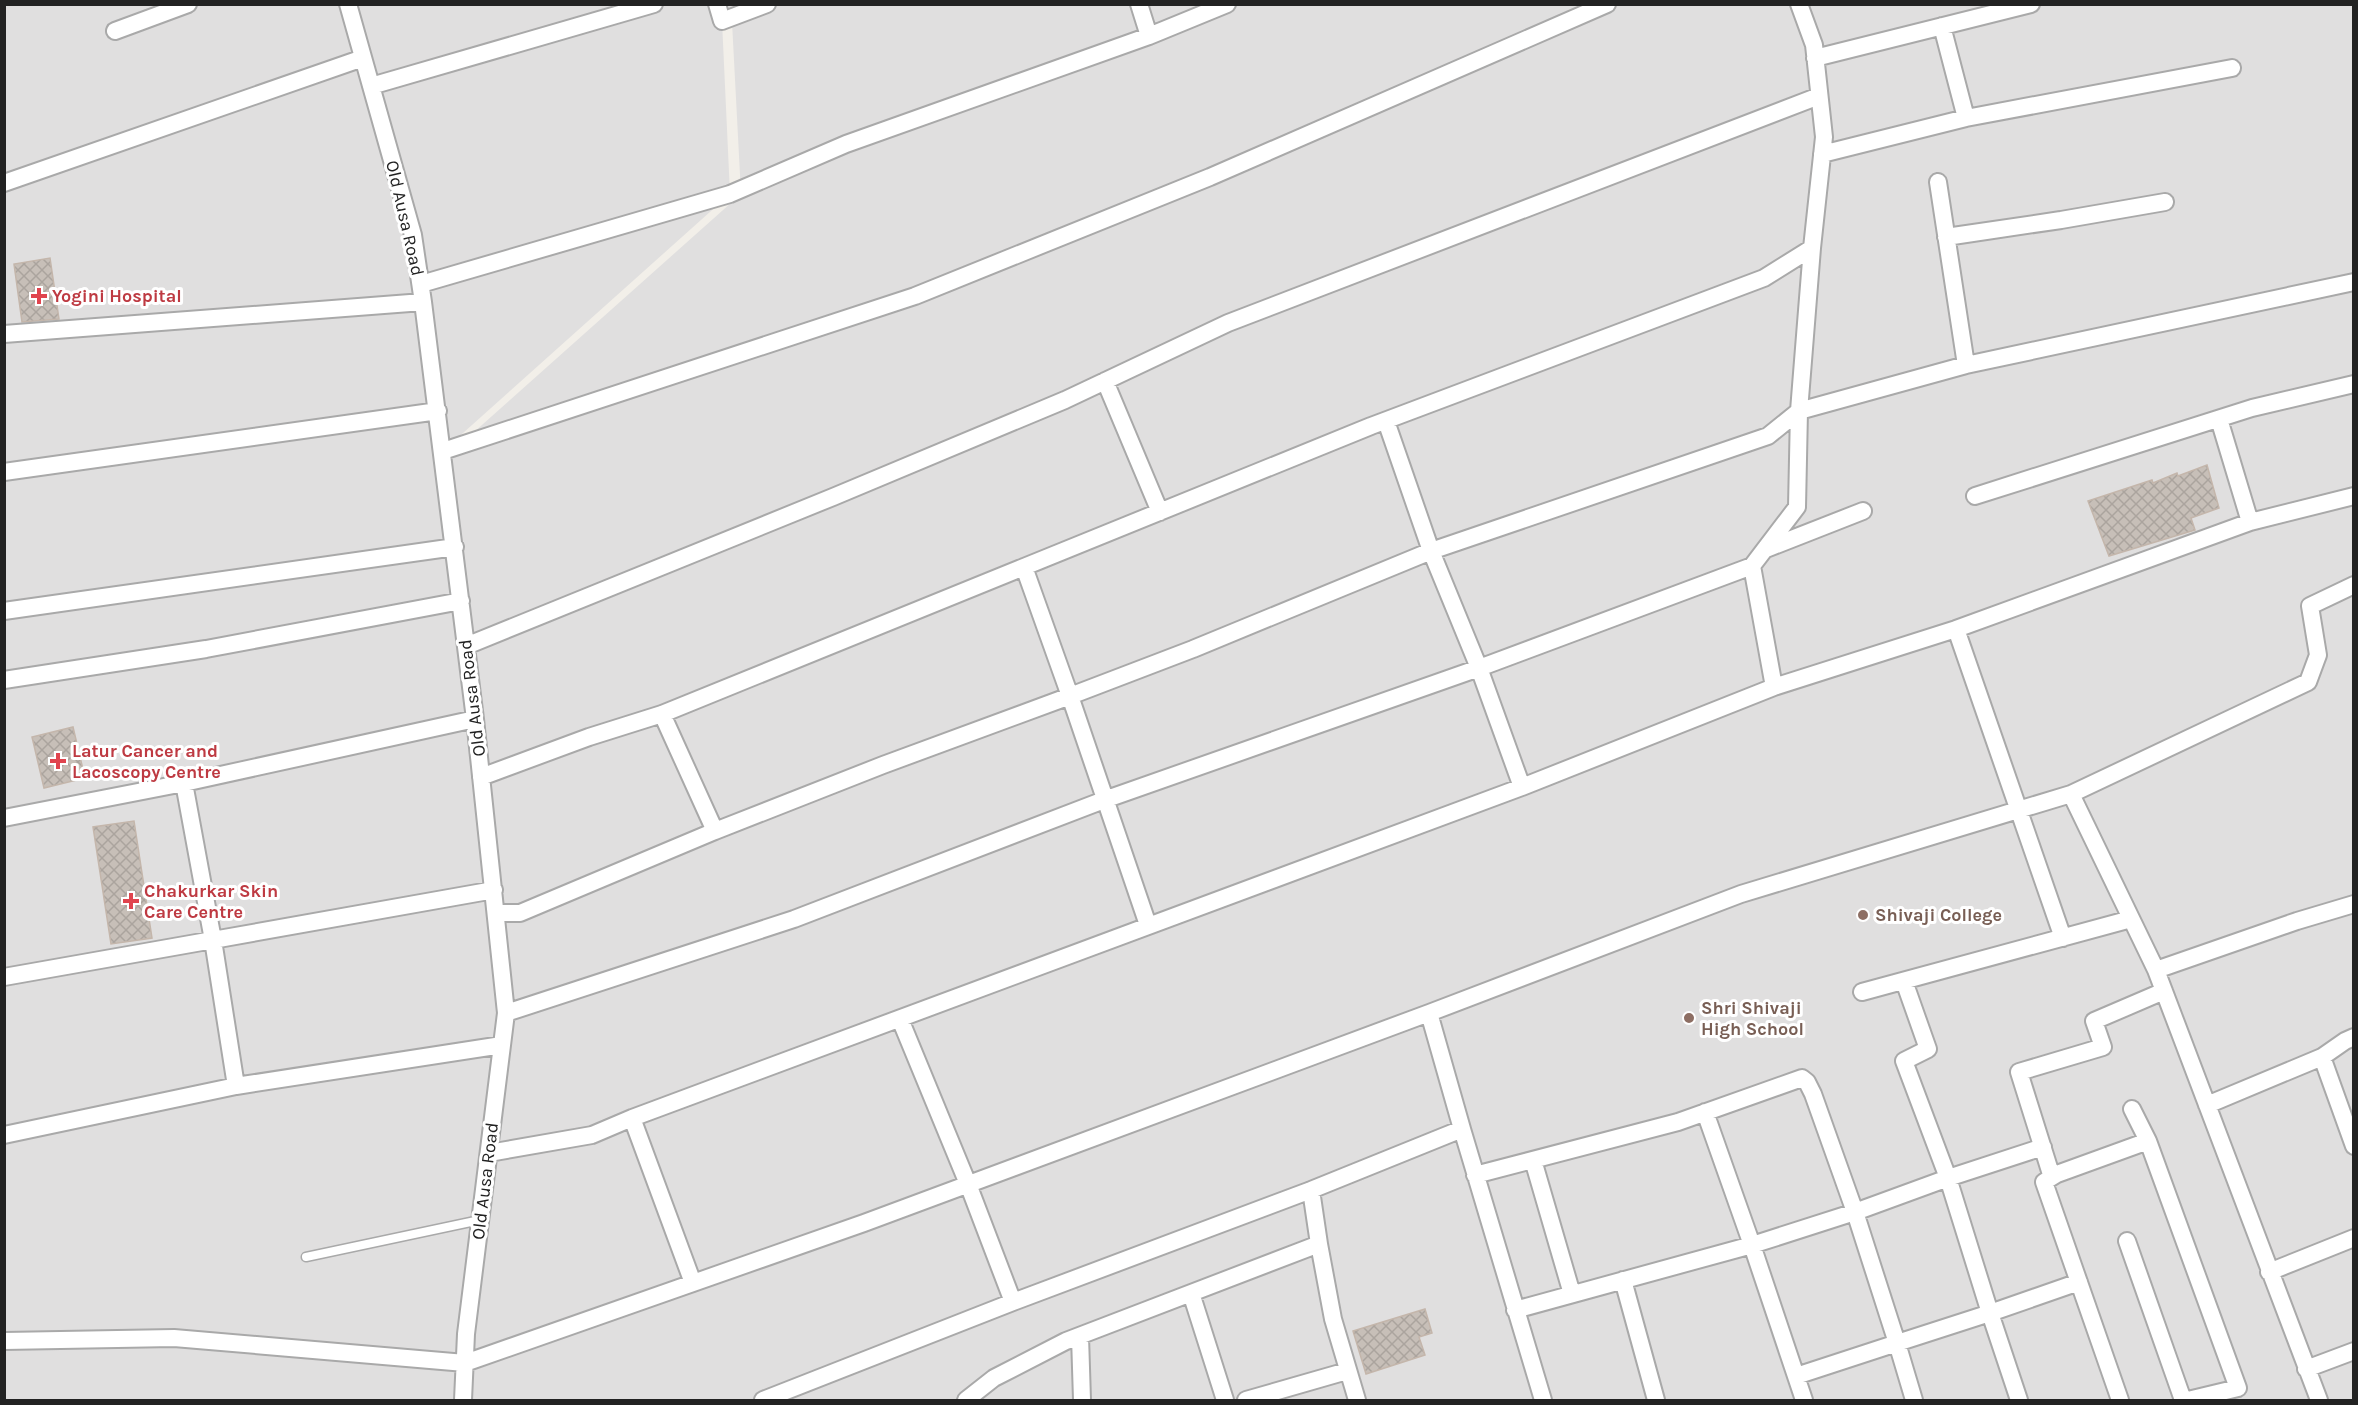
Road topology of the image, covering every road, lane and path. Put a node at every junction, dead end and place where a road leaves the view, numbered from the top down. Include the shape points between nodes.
1 (188, 4) edge
2 (348, 4) edge
3 (654, 4) edge
4 (717, 4) edge
5 (767, 4) edge
6 (1139, 4) edge
7 (1227, 4) edge
8 (1607, 4) edge
9 (1799, 4) edge
10 (2031, 4) edge
11 (1942, 26) junction
12 (115, 31) dead end
13 (1149, 36) junction
14 (363, 58) junction
15 (1815, 58) junction
16 (2232, 68) dead end
17 (371, 87) junction
18 (1819, 96) junction
19 (1966, 118) junction
20 (1822, 154) junction
21 (1938, 182) dead end
22 (4, 183) edge
23 (2165, 202) dead end
24 (1946, 237) junction
25 (1812, 248) junction
26 (2354, 282) edge
27 (420, 284) junction
28 (423, 302) junction
29 (4, 334) edge
30 (1966, 365) junction
31 (1105, 381) junction
32 (2354, 384) edge
33 (438, 411) junction
34 (1798, 411) junction
35 (2219, 418) junction
36 (1386, 421) junction
37 (443, 451) junction
38 (4, 472) edge
39 (1975, 496) dead end
40 (2354, 496) edge
41 (1863, 511) dead end
42 (1160, 512) junction
43 (2250, 522) junction
44 (454, 547) junction
45 (1765, 550) junction
46 (1431, 551) junction
47 (1752, 566) junction
48 (1024, 567) junction
49 (2354, 585) edge
50 (461, 601) junction
51 (4, 611) edge
52 (1956, 629) junction
53 (466, 646) junction
54 (1479, 668) junction
55 (4, 680) edge
56 (1774, 687) junction
57 (1070, 696) junction
58 (662, 714) junction
59 (475, 719) junction
60 (482, 777) junction
61 (184, 783) junction
62 (1522, 787) junction
63 (2071, 794) junction
64 (1104, 800) junction
65 (2018, 811) junction
66 (4, 818) edge
67 (714, 831) junction
68 (494, 890) junction
69 (2354, 904) edge
70 (496, 913) junction
71 (2131, 920) junction
72 (1148, 925) junction
73 (2063, 938) junction
74 (213, 940) junction
75 (2156, 970) junction
76 (4, 977) edge
77 (1904, 981) junction
78 (1862, 992) dead end
79 (2164, 992) junction
80 (506, 1013) junction
81 (1429, 1013) junction
82 (900, 1019) junction
83 (2354, 1037) edge
84 (502, 1045) junction
85 (2322, 1057) junction
86 (236, 1086) junction
87 (2207, 1105) junction
88 (2132, 1108) dead end
89 (1705, 1112) junction
90 (632, 1118) junction
91 (1462, 1130) junction
92 (4, 1135) edge
93 (2148, 1141) junction
94 (2354, 1146) edge
95 (2043, 1147) junction
96 (489, 1153) junction
97 (1533, 1160) junction
98 (2057, 1174) junction
99 (1475, 1175) junction
100 (1948, 1178) junction
101 (968, 1184) junction
102 (1311, 1190) junction
103 (1855, 1212) junction
104 (480, 1220) junction
105 (2354, 1238) edge
106 (2127, 1241) dead end
107 (1319, 1244) junction
108 (1752, 1245) junction
109 (306, 1257) dead end
110 (2269, 1272) junction
111 (1623, 1280) junction
112 (2079, 1282) junction
113 (693, 1283) junction
114 (1191, 1293) junction
115 (1572, 1294) junction
116 (1013, 1302) junction
117 (1515, 1310) junction
118 (1990, 1313) junction
119 (1080, 1336) junction
120 (4, 1341) edge
121 (1897, 1342) junction
122 (2354, 1351) edge
123 (465, 1363) junction
124 (2307, 1369) junction
125 (1347, 1371) junction
126 (1796, 1376) junction
127 (463, 1401) edge
128 (763, 1401) edge
129 (966, 1401) edge
130 (1082, 1401) edge
131 (1225, 1401) edge
132 (1246, 1401) edge
133 (1356, 1401) edge
134 (1543, 1401) edge
135 (1656, 1401) edge
136 (1804, 1401) edge
137 (1914, 1401) edge
138 (2019, 1401) edge
139 (2120, 1401) edge
140 (2186, 1401) edge
141 (2319, 1401) edge

1 - 12 street
2 - 14 street, Old Ausa Road
3 - 17 street
4 - 5 street via 722,21
6 - 13 street
7 - 13 street
8 - 37 street via 1210,177 915,296
9 - 15 street
10 - 11 street
11 - 15 street
11 - 19 street
13 - 27 street via 846,144 730,194
14 - 17 street, Old Ausa Road
14 - 22 street
15 - 18 street
16 - 19 street
17 - 27 street, Old Ausa Road via 412,235
18 - 20 street
18 - 31 street via 1228,323
19 - 20 street
20 - 25 street
21 - 24 street
23 - 24 street
24 - 30 street
25 - 34 street
25 - 36 street via 1764,278
26 - 30 street
27 - 28 street, Old Ausa Road
28 - 29 street
28 - 33 street, Old Ausa Road
30 - 34 street
31 - 42 street
31 - 53 street
32 - 35 street
33 - 37 street, Old Ausa Road
33 - 38 street
34 - 45 street via 1797,507
34 - 46 street via 1768,436
35 - 39 street
35 - 43 street
36 - 42 street
36 - 46 street
37 - 44 street, Old Ausa Road
40 - 43 street
41 - 45 street
42 - 48 street
43 - 52 street
44 - 50 street, Old Ausa Road
44 - 51 street
45 - 47 street
46 - 54 street
46 - 57 street
47 - 54 street
47 - 56 street
48 - 57 street
48 - 58 street
49 - 63 street via 2310,606 2318,656 2308,682
50 - 53 street, Old Ausa Road
50 - 55 street via 206,649
52 - 56 street
52 - 65 street
53 - 59 street, Old Ausa Road
54 - 62 street
54 - 64 street
56 - 62 street
57 - 64 street
57 - 67 street
58 - 60 street
58 - 67 street
59 - 60 street, Old Ausa Road
59 - 61 street
60 - 68 street, Old Ausa Road
61 - 66 street
61 - 74 street
62 - 72 street
63 - 65 street
63 - 71 street
64 - 72 street
64 - 80 street via 794,919
65 - 73 street
65 - 81 street via 1741,894
67 - 70 street via 520,913
68 - 70 street, Old Ausa Road
68 - 74 street
69 - 75 street
70 - 80 street, Old Ausa Road
71 - 73 street
71 - 75 street
72 - 82 street
73 - 77 street
74 - 76 street
74 - 86 street
75 - 79 street
77 - 78 street
77 - 100 street via 1928,1049 1904,1061
79 - 87 street
79 - 95 street via 2094,1021 2103,1047 2019,1072
80 - 84 street, Old Ausa Road
81 - 91 street
81 - 101 street
82 - 90 street
82 - 101 street
83 - 85 street
84 - 86 street
84 - 96 street, Old Ausa Road
85 - 87 street
85 - 94 street
86 - 92 street
87 - 110 street
88 - 93 street
89 - 97 street
89 - 103 street via 1802,1078 1813,1094
89 - 108 street
90 - 96 street via 592,1135
90 - 113 street
91 - 99 street
91 - 102 street
93 - 98 street
93 - 140 street via 2238,1388
95 - 98 street via 2050,1171
95 - 100 street
96 - 104 street, Old Ausa Road
97 - 99 street
97 - 115 street
98 - 112 street via 2044,1182
99 - 117 street
100 - 103 street
100 - 118 street
101 - 113 street
101 - 116 street
102 - 107 street
102 - 116 street
103 - 108 street
103 - 121 street
104 - 109 lane
104 - 123 street, Old Ausa Road
105 - 110 street
106 - 140 street
107 - 114 street
107 - 125 street
108 - 111 street
108 - 126 street
110 - 124 street
111 - 115 street
111 - 135 street
112 - 118 street
112 - 139 street
113 - 123 street
114 - 119 street
114 - 131 street
115 - 117 street
116 - 128 street
117 - 134 street
118 - 121 street
118 - 138 street
119 - 129 street via 994,1378
119 - 130 street
120 - 123 street via 174,1338
121 - 126 street
121 - 137 street
122 - 124 street
123 - 127 street, Old Ausa Road
124 - 141 street
125 - 132 street
125 - 133 street
126 - 136 street

